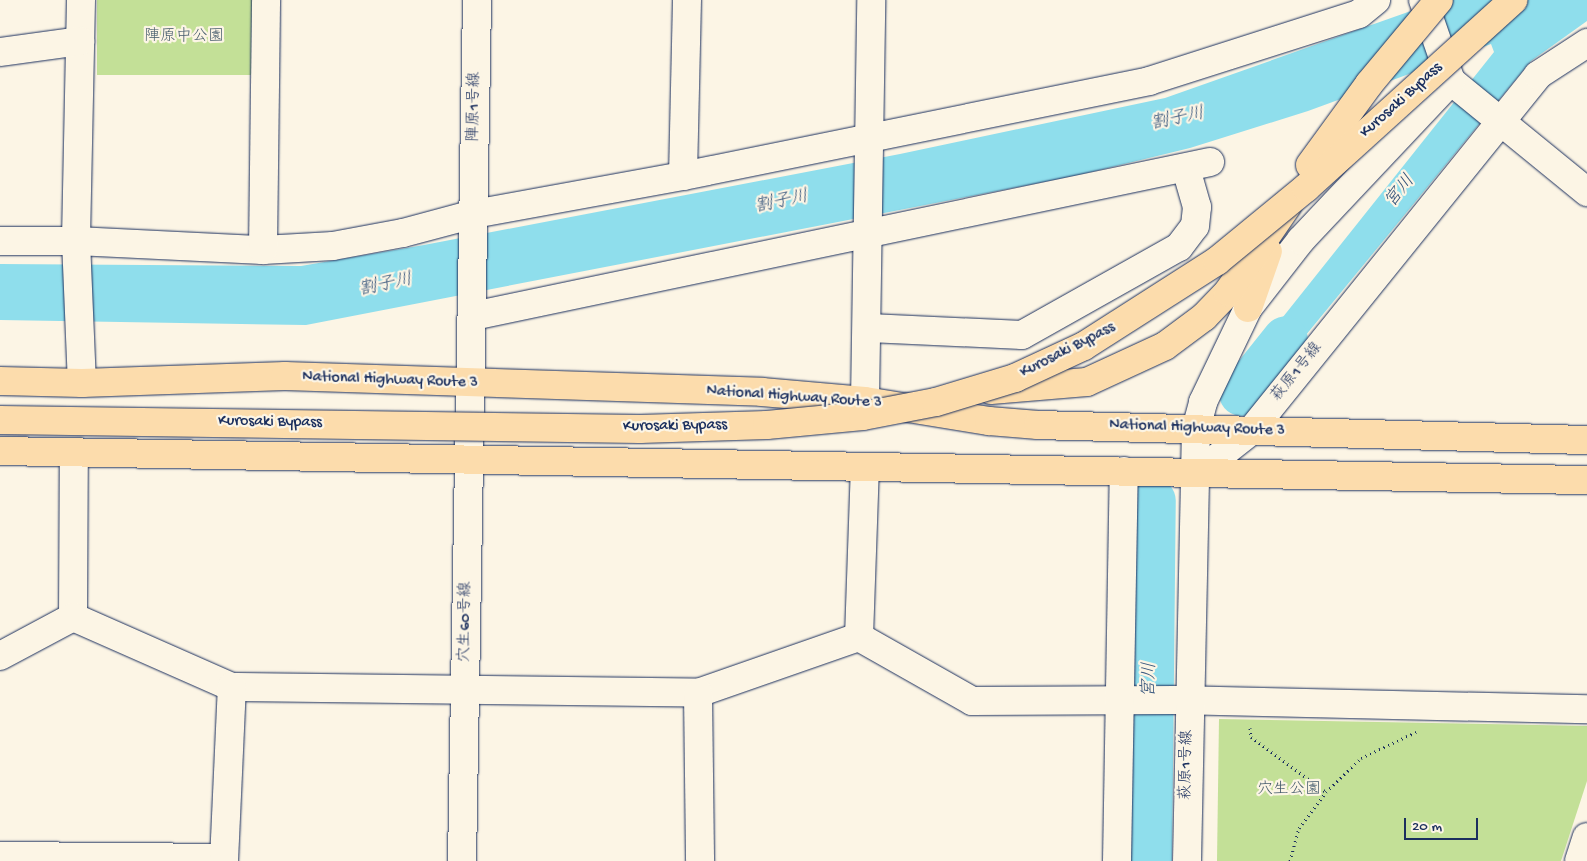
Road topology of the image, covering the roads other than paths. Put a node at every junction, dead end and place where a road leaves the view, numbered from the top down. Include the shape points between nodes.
1 (81, 0) edge
2 (266, 0) edge
3 (477, 0) edge
4 (687, 0) edge
5 (871, 0) edge
6 (1376, 0) edge
7 (1423, 0) edge
8 (1439, 0) edge
9 (1513, 0) edge
10 (80, 41) junction
11 (1587, 43) edge
12 (0, 52) edge
13 (1451, 81) junction
14 (1498, 117) junction
15 (868, 143) junction
16 (683, 176) junction
17 (1587, 192) edge
18 (1279, 221) junction
19 (474, 222) junction
20 (868, 228) junction
21 (0, 242) edge
22 (77, 247) junction
23 (263, 250) junction
24 (1248, 308) junction
25 (473, 310) junction
26 (868, 328) junction
27 (0, 381) edge
28 (82, 384) junction
29 (470, 384) junction
30 (865, 401) junction
31 (0, 420) edge
32 (1196, 429) junction
33 (1252, 431) junction
34 (1587, 440) edge
35 (0, 451) edge
36 (74, 452) junction
37 (468, 459) junction
38 (865, 468) junction
39 (1124, 471) junction
40 (1195, 475) junction
41 (1587, 480) edge
42 (73, 617) junction
43 (859, 637) junction
44 (0, 656) edge
45 (232, 687) junction
46 (466, 689) junction
47 (698, 693) junction
48 (1127, 700) junction
49 (1183, 700) junction
50 (1587, 709) edge
51 (1587, 837) edge
52 (0, 856) edge
53 (224, 860) edge
54 (462, 861) edge
55 (700, 861) edge
56 (1117, 861) edge
57 (1187, 861) edge
58 (1580, 861) edge

1 - 10 street
2 - 23 street
3 - 19 street, 陣原1号線
4 - 16 street
5 - 15 street
6 - 15 street via 1359,14 1149,81
7 - 13 street
8 - 18 highway, Kurosaki Bypass, bridge via 1369,84 1310,165
9 - 31 highway, Kurosaki Bypass, bridge via 1320,175 1217,261 1084,346 1015,378 936,402 863,416 767,425 640,429
10 - 12 street
10 - 22 street
11 - 14 street, 萩原1号線 via 1538,75
13 - 14 street
13 - 24 street via 1301,240
14 - 17 street
14 - 33 street, 萩原1号線
15 - 16 street
15 - 20 street
16 - 19 street
18 - 24 highway
18 - 30 highway via 1228,292 1204,317 1165,346 1126,365 1086,382
19 - 23 street via 333,246
19 - 25 street, 陣原1号線
20 - 25 street
20 - 26 street
20 - 26 street via 1198,165 1195,226 1179,247 1022,335
21 - 22 street
22 - 23 street
22 - 28 street
24 - 32 street via 1202,402
25 - 29 street, 穴生60号線
26 - 30 street
27 - 28 highway, National Highway Route 3
28 - 29 highway, National Highway Route 3 via 285,376
29 - 30 highway, National Highway Route 3 via 762,392
29 - 37 street, 穴生60号線
30 - 32 highway, National Highway Route 3 via 989,421
32 - 33 highway, National Highway Route 3
32 - 40 street
33 - 34 highway, National Highway Route 3
33 - 40 street, 萩原1号線
35 - 36 highway
36 - 37 highway
36 - 42 street
37 - 38 highway
37 - 46 street, 穴生60号線
38 - 39 highway
38 - 43 street
39 - 40 highway
39 - 48 street
40 - 41 highway
40 - 49 street, 萩原1号線
42 - 44 street
42 - 45 street
43 - 47 street
43 - 48 street via 972,701
45 - 46 street
45 - 53 street
46 - 47 street
46 - 54 street, 穴生60号線
47 - 55 street
48 - 49 street
48 - 56 street
49 - 50 street
49 - 57 street, 萩原1号線
51 - 58 street
52 - 53 street

